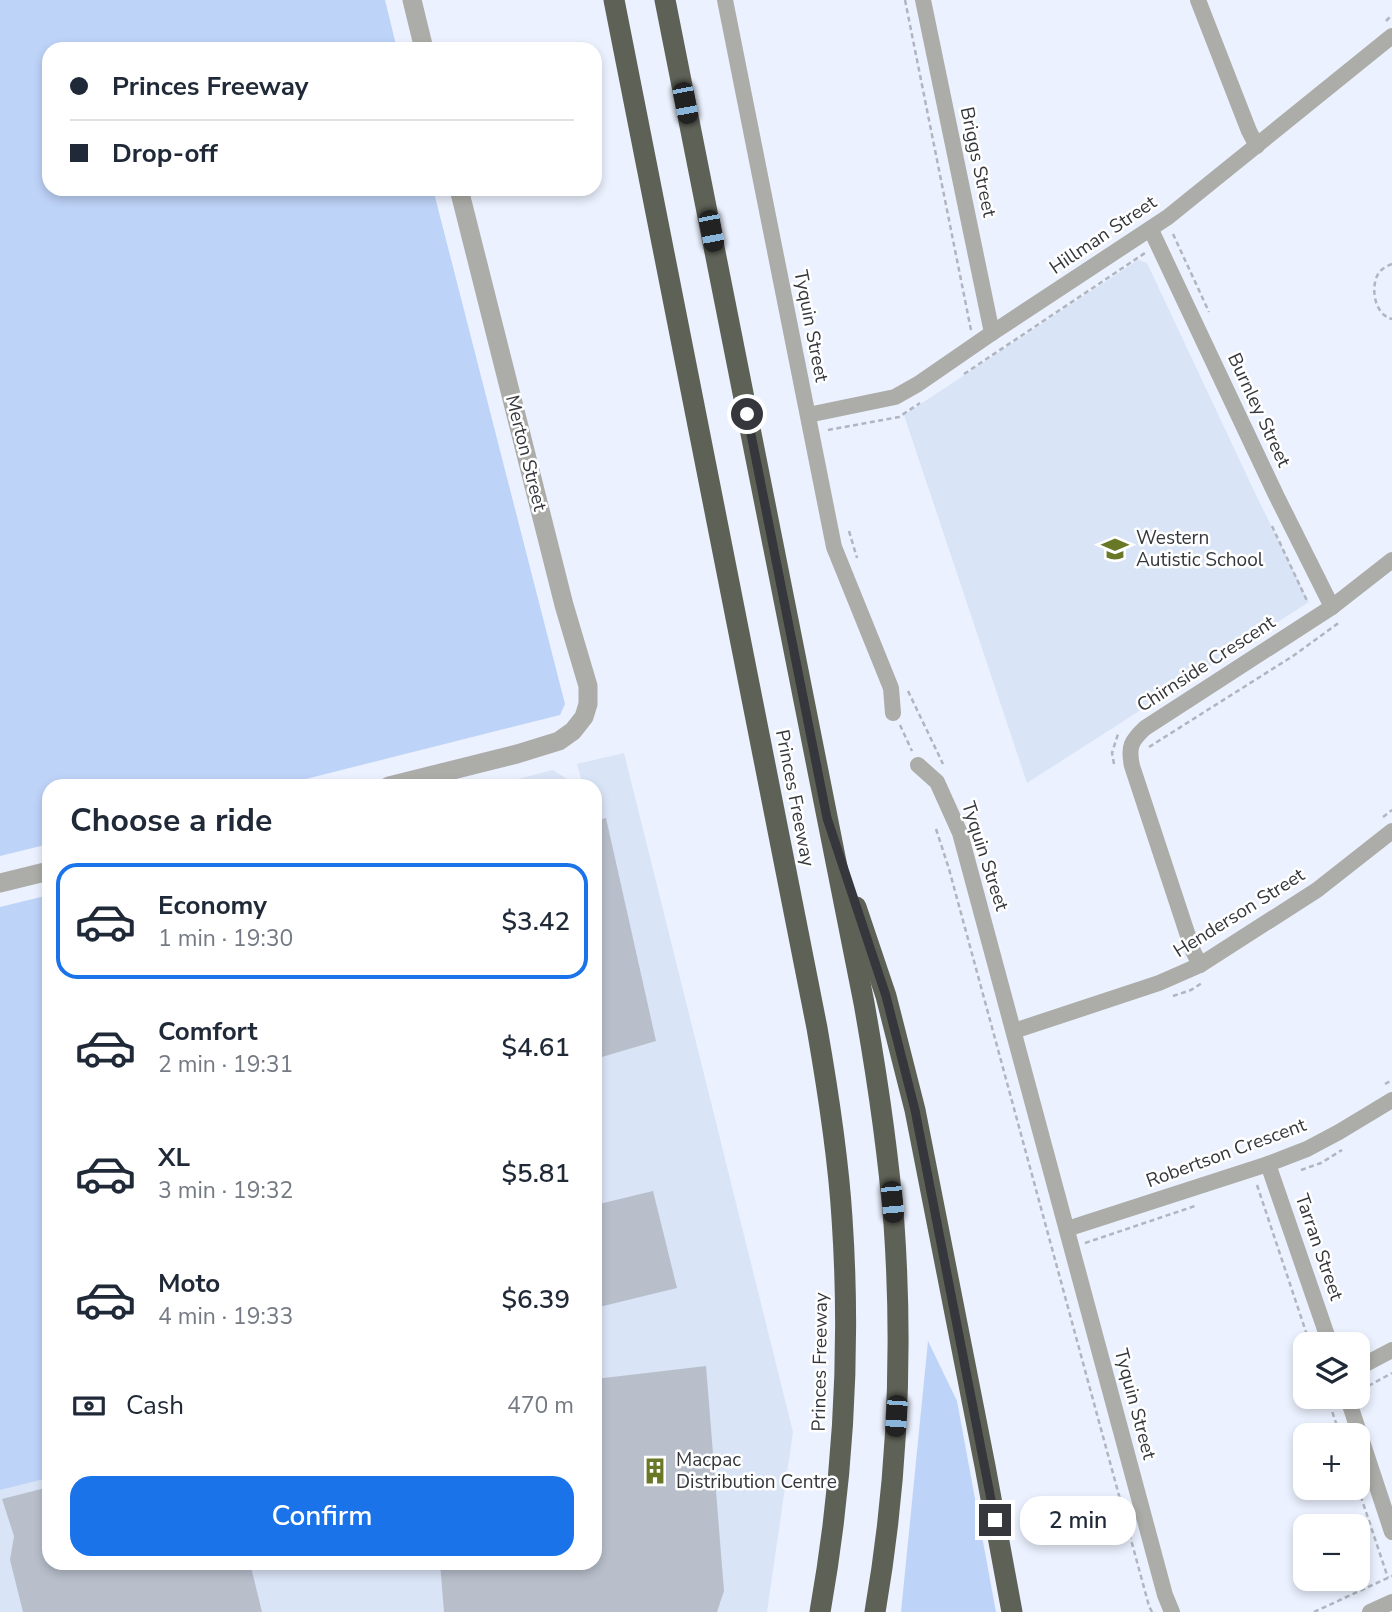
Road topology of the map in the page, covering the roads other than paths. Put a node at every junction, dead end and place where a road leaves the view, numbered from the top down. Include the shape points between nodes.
1 (412, 0) edge
2 (614, 0) edge
3 (665, 0) edge
4 (725, 0) edge
5 (923, 0) edge
6 (1198, 0) edge
7 (1387, 30) edge
8 (422, 42) edge
9 (1257, 146) junction
10 (461, 196) edge
11 (1151, 230) junction
12 (990, 326) junction
13 (808, 415) junction
14 (1392, 559) edge
15 (1332, 607) junction
16 (893, 713) road end
17 (918, 765) road end
18 (417, 779) edge
19 (827, 818) junction
20 (1387, 824) edge
21 (42, 873) edge
22 (0, 883) edge
23 (1200, 965) junction
24 (1014, 1031) junction
25 (1386, 1093) edge
26 (1268, 1164) junction
27 (1067, 1229) junction
28 (1326, 1332) edge
29 (1392, 1350) edge
30 (1370, 1362) edge
31 (1351, 1409) edge
32 (1392, 1532) edge
33 (1392, 1602) edge
34 (820, 1612) edge
35 (875, 1612) edge
36 (1012, 1612) edge
37 (1172, 1612) edge
38 (1370, 1612) edge

1 - 8 street
2 - 34 highway, Princes Freeway via 832,1122 845,1266 845,1362 839,1468
3 - 19 highway, Princes Freeway
4 - 13 street, Tyquin Street
5 - 12 street, Briggs Street
6 - 9 street
7 - 9 street, Hillman Street
9 - 11 street, Hillman Street
10 - 18 street, Merton Street via 588,686 588,704 584,717 559,741
11 - 12 street, Hillman Street
11 - 15 street, Burnley Street
12 - 13 street, Hillman Street via 895,397
13 - 16 street, Tyquin Street via 834,547 891,688
14 - 15 street, Chirnside Crescent
15 - 23 street, Chirnside Crescent via 1145,728 1131,743 1132,766
17 - 24 street, Tyquin Street via 937,782 960,833
19 - 35 highway, Princes Freeway via 878,1083 894,1225 896,1416
19 - 36 highway via 886,996 915,1110
20 - 23 street, Henderson Street via 1317,890
21 - 22 street
23 - 24 street, Henderson Street via 1159,984
24 - 27 street, Tyquin Street
25 - 26 street, Robertson Crescent via 1339,1132
26 - 27 street, Robertson Crescent
26 - 28 street, Tarran Street
27 - 37 street, Tyquin Street
29 - 30 street
31 - 32 street
33 - 38 street

